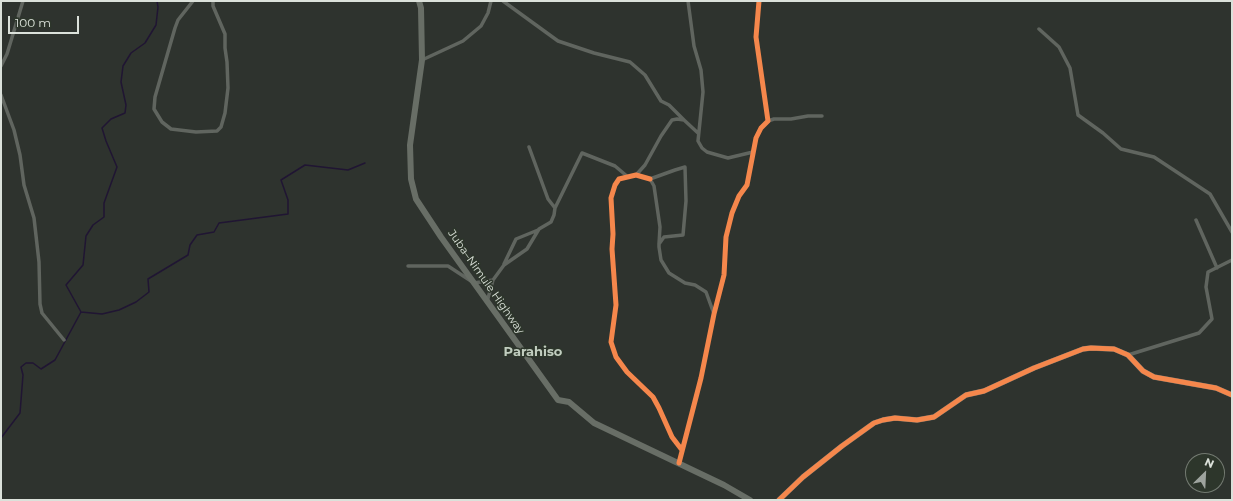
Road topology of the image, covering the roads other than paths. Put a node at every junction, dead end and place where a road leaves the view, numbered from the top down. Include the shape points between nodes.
1 (23, 1) edge
2 (192, 1) edge
3 (213, 1) edge
4 (419, 1) edge
5 (491, 1) edge
6 (503, 1) edge
7 (688, 1) edge
8 (759, 1) edge
9 (1039, 29) dead end
10 (422, 60) junction
11 (1, 66) edge
12 (1, 95) edge
13 (822, 116) dead end
14 (684, 120) junction
15 (768, 121) junction
16 (698, 133) junction
17 (530, 147) dead end
18 (753, 152) junction
19 (636, 174) junction
20 (628, 177) junction
21 (650, 179) junction
22 (555, 208) junction
23 (1196, 220) dead end
24 (539, 229) junction
25 (1232, 232) edge
26 (659, 244) junction
27 (1232, 260) edge
28 (504, 265) junction
29 (408, 266) dead end
30 (1216, 268) junction
31 (493, 280) junction
32 (474, 283) junction
33 (487, 302) junction
34 (714, 314) junction
35 (64, 340) dead end
36 (1128, 355) junction
37 (1232, 395) edge
38 (682, 450) junction
39 (679, 463) junction
40 (750, 500) edge
41 (779, 500) edge

1 - 11 street
2 - 3 street via 175,28 155,97 154,109 162,122 171,129 196,132 217,130 221,127 225,113 228,88 225,34
4 - 10 main road, Juba–Nimule Highway
5 - 10 street via 481,26 463,41
6 - 14 street via 558,40 630,62 645,75 661,101 669,105
7 - 16 street via 703,92
8 - 15 street via 756,37
9 - 25 street via 1059,47 1070,68 1078,115 1121,149 1154,157 1210,194
10 - 32 main road, Juba–Nimule Highway via 410,145 413,189 416,199
12 - 35 street via 14,130 24,185 34,218 42,313
13 - 15 street
14 - 16 street
14 - 19 street via 672,120 645,165
15 - 18 street via 756,138
16 - 18 street via 698,142 702,148 718,156 728,158
17 - 22 street via 548,199
18 - 34 street via 746,185 739,196 729,224 724,275
19 - 20 street
19 - 21 street
20 - 22 street via 615,166 582,153
20 - 38 street via 618,179 611,198 616,305 611,342 616,357 653,398 672,437
21 - 26 street via 654,186 660,227
21 - 26 street via 685,167 683,235 664,237
22 - 24 street via 551,222
23 - 30 street
24 - 28 street via 527,249
24 - 28 street via 516,239
26 - 34 street via 661,260 669,273 706,292
27 - 30 street
28 - 31 street
29 - 32 street via 448,266
30 - 36 street via 1208,272 1206,287 1212,319 1199,333
31 - 32 street
31 - 33 street
32 - 33 main road, Juba–Nimule Highway
33 - 39 main road, Juba–Nimule Highway via 558,400 570,402 594,423
34 - 38 street via 701,378
36 - 37 street via 1143,371 1154,377 1216,388
36 - 41 street via 1114,349 1084,349 984,391 966,395 934,417 917,420 895,418 874,423 803,477
38 - 39 street
39 - 40 main road, Juba–Nimule Highway

